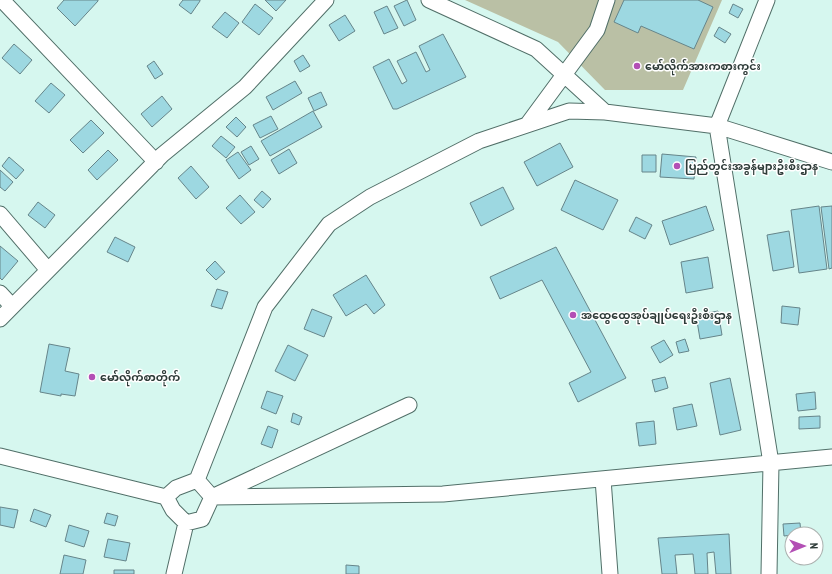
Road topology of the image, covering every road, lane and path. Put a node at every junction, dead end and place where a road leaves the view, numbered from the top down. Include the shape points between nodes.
1 (2, 0) edge
2 (326, 0) edge
3 (429, 0) edge
4 (607, 0) edge
5 (767, 0) edge
6 (565, 76) junction
7 (605, 112) junction
8 (527, 125) junction
9 (717, 126) junction
10 (156, 162) junction
11 (832, 162) edge
12 (0, 214) edge
13 (48, 270) junction
14 (0, 293) edge
15 (12, 306) junction
16 (0, 319) edge
17 (408, 405) dead end
18 (0, 456) edge
19 (832, 457) edge
20 (771, 463) junction
21 (603, 479) junction
22 (197, 480) junction
23 (166, 497) junction
24 (212, 497) junction
25 (186, 523) junction
26 (174, 574) edge
27 (610, 574) edge
28 (769, 574) edge

1 - 10 street
2 - 10 street via 245,87
3 - 6 street via 536,49
4 - 6 street via 597,30
5 - 9 street
6 - 7 street
6 - 8 street
7 - 8 street via 570,110
7 - 9 street
8 - 22 street via 472,145 370,197 329,224 265,307
9 - 11 street
9 - 20 street
10 - 13 street
12 - 13 street
13 - 15 street
14 - 15 street
15 - 16 street
17 - 24 street
18 - 23 street
19 - 20 street
20 - 21 street
20 - 28 street
21 - 24 street via 443,494
21 - 27 street
22 - 23 street via 176,488
22 - 24 street
23 - 25 street via 173,510
24 - 25 street via 202,520
25 - 26 street

